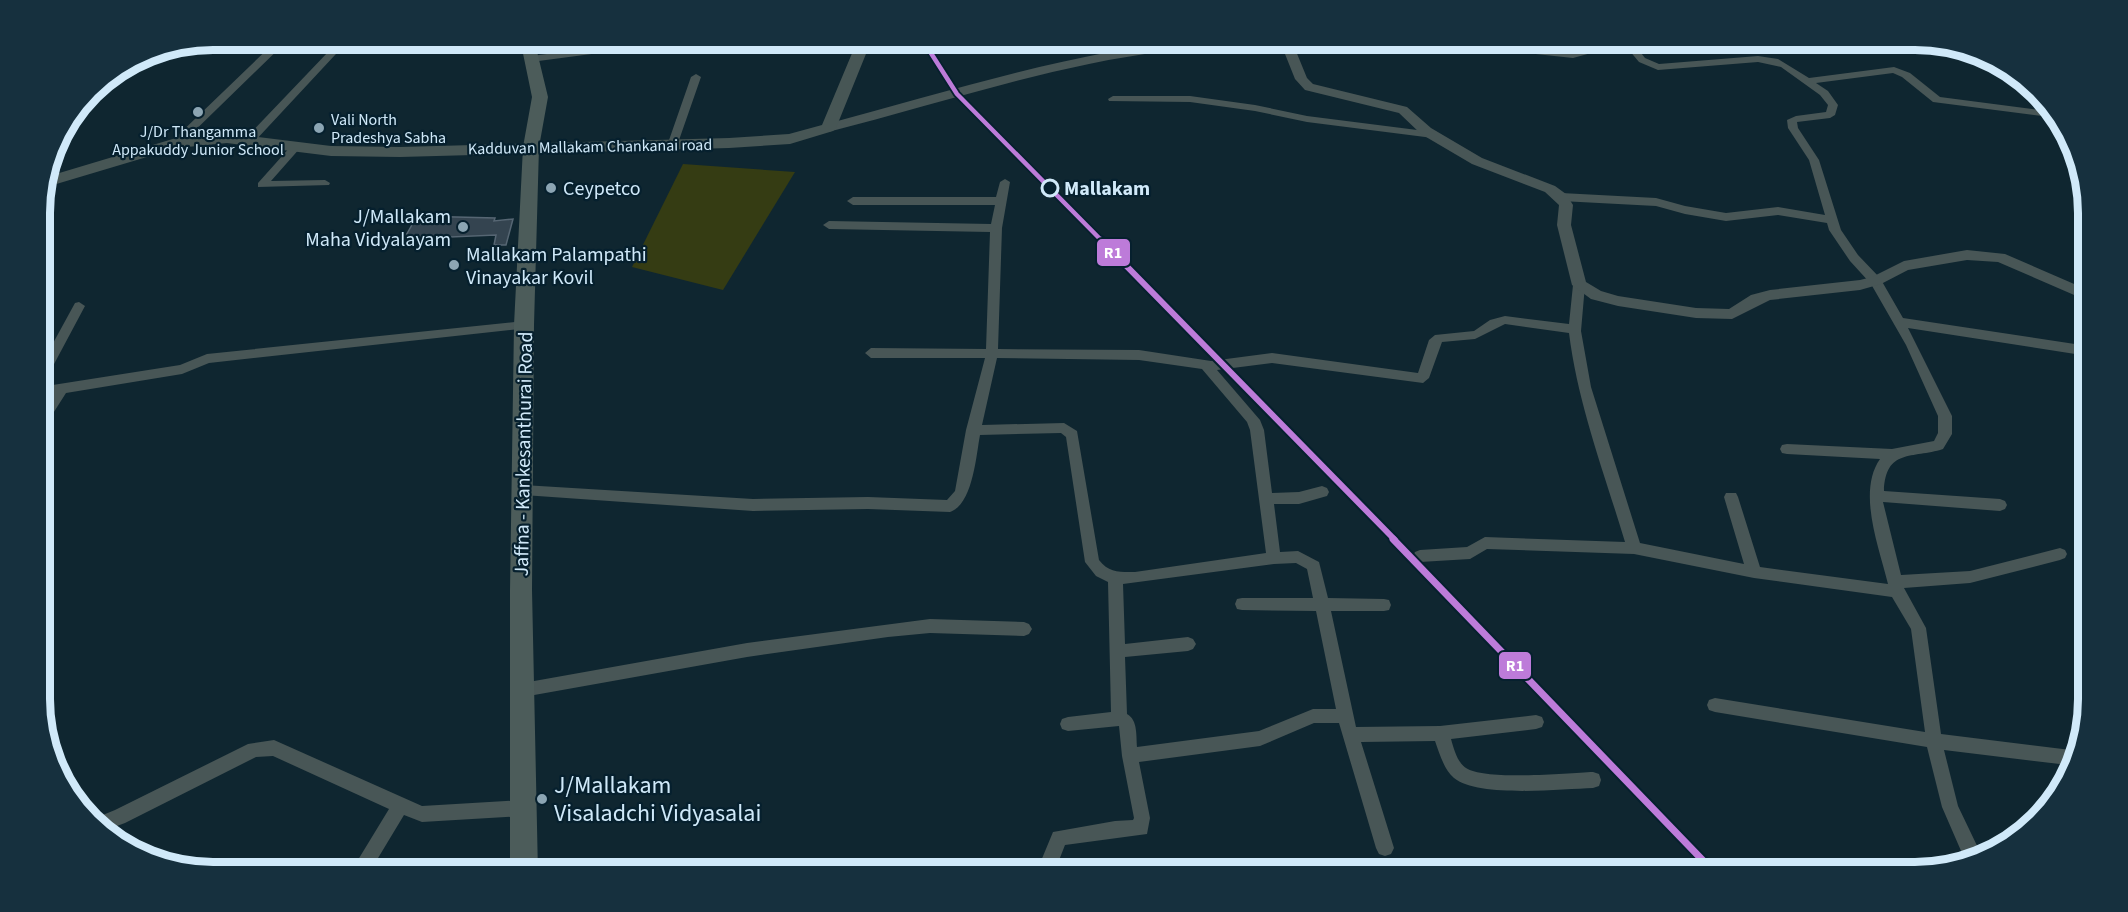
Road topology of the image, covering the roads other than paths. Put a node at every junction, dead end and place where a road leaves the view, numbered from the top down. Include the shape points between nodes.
1 (273, 50) edge
2 (529, 50) edge
3 (860, 50) edge
4 (1142, 50) edge
5 (1289, 50) edge
6 (1526, 50) edge
7 (1590, 50) edge
8 (1634, 50) edge
9 (332, 53) dead end
10 (696, 77) dead end
11 (1806, 81) junction
12 (1113, 99) dead end
13 (2045, 114) edge
14 (828, 128) junction
15 (1433, 135) junction
16 (249, 141) junction
17 (673, 142) junction
18 (176, 143) junction
19 (296, 147) junction
20 (531, 147) junction
21 (53, 180) edge
22 (1005, 182) dead end
23 (325, 183) dead end
24 (1561, 197) junction
25 (853, 201) dead end
26 (1001, 201) junction
27 (1832, 220) junction
28 (829, 225) dead end
29 (996, 228) junction
30 (1876, 281) junction
31 (1579, 285) junction
32 (2078, 292) edge
33 (79, 306) dead end
34 (1899, 322) junction
35 (524, 325) junction
36 (1575, 329) junction
37 (2078, 349) edge
38 (871, 353) dead end
39 (992, 355) junction
40 (50, 360) edge
41 (1206, 365) junction
42 (62, 388) junction
43 (50, 390) edge
44 (50, 407) edge
45 (973, 430) junction
46 (1787, 449) dead end
47 (1892, 454) junction
48 (523, 490) junction
49 (1322, 492) dead end
50 (1876, 496) junction
51 (1731, 497) dead end
52 (1266, 499) junction
53 (2000, 505) dead end
54 (1634, 548) junction
55 (2060, 554) dead end
56 (1420, 556) dead end
57 (1274, 558) junction
58 (1754, 572) junction
59 (1115, 578) junction
60 (1896, 586) junction
61 (1242, 604) dead end
62 (1322, 605) junction
63 (1384, 605) dead end
64 (1024, 629) dead end
65 (1188, 644) dead end
66 (1117, 651) junction
67 (523, 690) junction
68 (1715, 705) dead end
69 (1345, 716) junction
70 (1119, 718) junction
71 (1536, 722) dead end
72 (1068, 724) dead end
73 (1440, 733) junction
74 (1352, 735) junction
75 (1934, 741) junction
76 (1130, 756) junction
77 (2068, 757) edge
78 (1593, 780) dead end
79 (400, 806) junction
80 (524, 808) junction
81 (105, 822) edge
82 (1384, 848) dead end
83 (1971, 853) edge
84 (366, 862) edge
85 (524, 862) edge
86 (1049, 862) edge

1 - 18 street
2 - 20 main road, Jaffna - Kankesanthurai Road via 540,97
3 - 14 main road
4 - 14 street via 1042,70
5 - 15 street via 1301,79 1309,87 1403,110
6 - 7 street via 1572,55
8 - 11 street via 1642,60 1658,67 1758,59 1784,64
9 - 16 street
10 - 17 street
11 - 13 street via 1894,70 1937,100
11 - 27 street via 1824,93 1833,111 1830,115 1791,123 1814,160
12 - 15 street via 1190,99
14 - 17 main road, Kadduvan Mallakam Chankanai road via 790,139
15 - 24 street via 1477,161 1550,189
16 - 18 main road, Kadduvan Mallakam Chankanai road via 227,138
16 - 19 main road, Kadduvan Mallakam Chankanai road
17 - 20 main road, Kadduvan Mallakam Chankanai road
18 - 21 main road, Kadduvan Mallakam Chankanai road
19 - 20 main road, Kadduvan Mallakam Chankanai road via 400,152
19 - 23 street via 262,185
20 - 35 main road, Jaffna - Kankesanthurai Road
22 - 26 street
24 - 27 street via 1656,202 1726,217 1778,211
24 - 31 street via 1566,205 1564,225
25 - 26 street
26 - 29 street
27 - 30 street via 1842,243
28 - 29 street
29 - 39 street
30 - 31 street via 1770,295 1732,314 1696,313 1618,301
30 - 32 street via 1904,266 1966,255 2000,257
30 - 34 street
31 - 36 street
33 - 40 street
34 - 37 street
34 - 47 street via 1945,416 1946,434 1938,445
35 - 42 street via 207,359 182,369
35 - 48 main road, Jaffna - Kankesanthurai Road
36 - 41 street via 1505,320 1494,321 1473,336 1443,336 1435,340 1423,378 1272,358
36 - 54 street via 1595,432
38 - 39 street
39 - 41 street via 1139,356
39 - 45 street
41 - 52 street via 1253,420
42 - 43 street
42 - 44 street
45 - 48 street via 961,493 944,507 868,503 753,505
45 - 59 street via 1064,428 1072,435 1092,562 1100,573
46 - 47 street
47 - 50 street via 1883,464
48 - 67 main road, Jaffna - Kankesanthurai Road
49 - 52 street via 1299,498
50 - 53 street
50 - 60 street
51 - 58 street
52 - 57 street
54 - 56 street via 1485,543 1470,553
54 - 58 street
55 - 60 street via 1970,577
57 - 59 street
57 - 62 street via 1298,557 1314,566
58 - 60 street
59 - 66 street
60 - 75 street via 1918,628
61 - 62 street
62 - 63 street
62 - 69 street
64 - 67 street via 930,626 888,630 747,650
65 - 66 street
66 - 70 street
67 - 80 main road, Jaffna - Kankesanthurai Road
68 - 75 street
69 - 74 street
69 - 76 street via 1313,716 1260,738
70 - 72 street
70 - 76 street via 1127,722
71 - 73 street
73 - 74 street
73 - 78 street via 1458,772 1466,778 1511,782
74 - 82 street
75 - 77 street
75 - 83 street via 1950,807
76 - 86 street via 1141,828 1059,838
79 - 80 street via 422,814
79 - 81 street via 274,748 254,749
79 - 84 street
80 - 85 main road, Jaffna - Kankesanthurai Road

